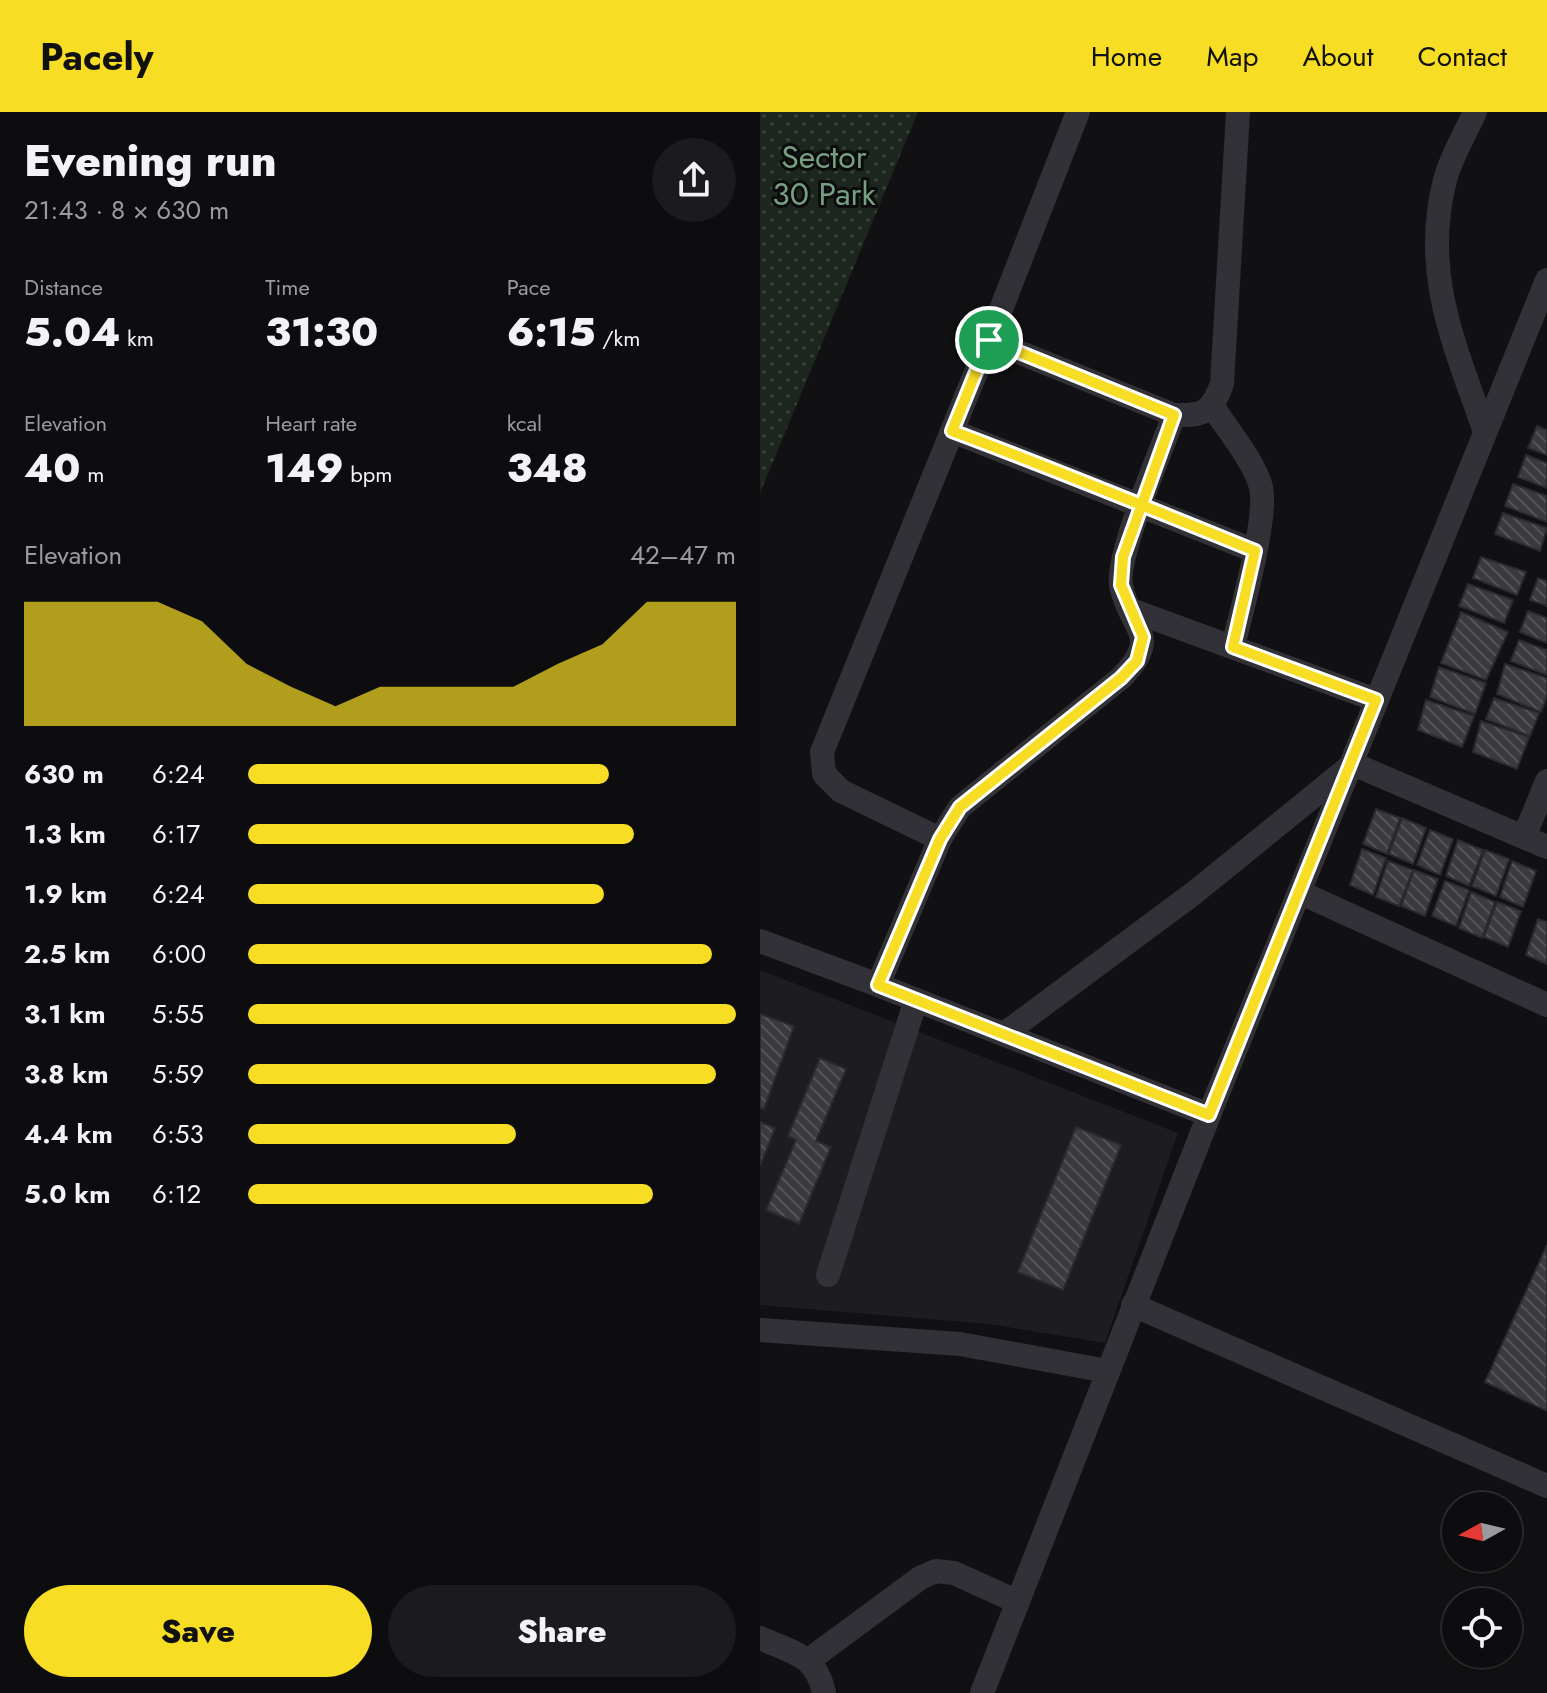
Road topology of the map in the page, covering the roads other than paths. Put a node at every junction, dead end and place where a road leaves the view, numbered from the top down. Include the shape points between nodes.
1 (1078, 112) edge
2 (1238, 112) edge
3 (1475, 112) edge
4 (1547, 280) edge
5 (989, 340) junction
6 (1213, 407) junction
7 (1174, 415) junction
8 (952, 431) junction
9 (1485, 432) junction
10 (1142, 505) junction
11 (1255, 551) junction
12 (1131, 610) junction
13 (1233, 647) junction
14 (1376, 700) junction
15 (1353, 764) junction
16 (1547, 781) edge
17 (1521, 836) junction
18 (940, 839) junction
19 (1547, 847) edge
20 (1299, 892) junction
21 (760, 941) edge
22 (878, 985) junction
23 (916, 1000) junction
24 (1547, 1005) edge
25 (1004, 1034) junction
26 (1209, 1115) junction
27 (828, 1275) dead end
28 (1133, 1305) junction
29 (760, 1330) edge
30 (1107, 1371) junction
31 (1547, 1486) edge
32 (1018, 1602) junction
33 (760, 1638) edge
34 (809, 1660) junction
35 (824, 1693) edge
36 (982, 1693) edge

1 - 5 street
2 - 6 street via 1222,384
3 - 9 street via 1446,178 1436,229 1443,313
4 - 9 street
5 - 7 street
5 - 8 street
6 - 7 street via 1196,416
6 - 11 street via 1261,489
7 - 10 street
8 - 10 street
8 - 18 street via 822,752 824,774 841,791
9 - 14 street
10 - 11 street
10 - 12 street via 1123,557 1121,585
11 - 13 street
12 - 13 street
12 - 18 street via 1143,637 1137,661 960,807
13 - 14 street
14 - 15 street
15 - 17 street
15 - 20 street
15 - 25 street via 1194,893
16 - 17 street
17 - 19 street
18 - 22 street
20 - 24 street
20 - 26 street
21 - 22 street
22 - 23 street
23 - 25 street
23 - 27 street
25 - 26 street
26 - 28 street
28 - 30 street
28 - 31 street
29 - 30 street via 960,1344
30 - 32 street
32 - 34 street via 954,1573 936,1571
32 - 36 street
33 - 34 street
34 - 35 street

